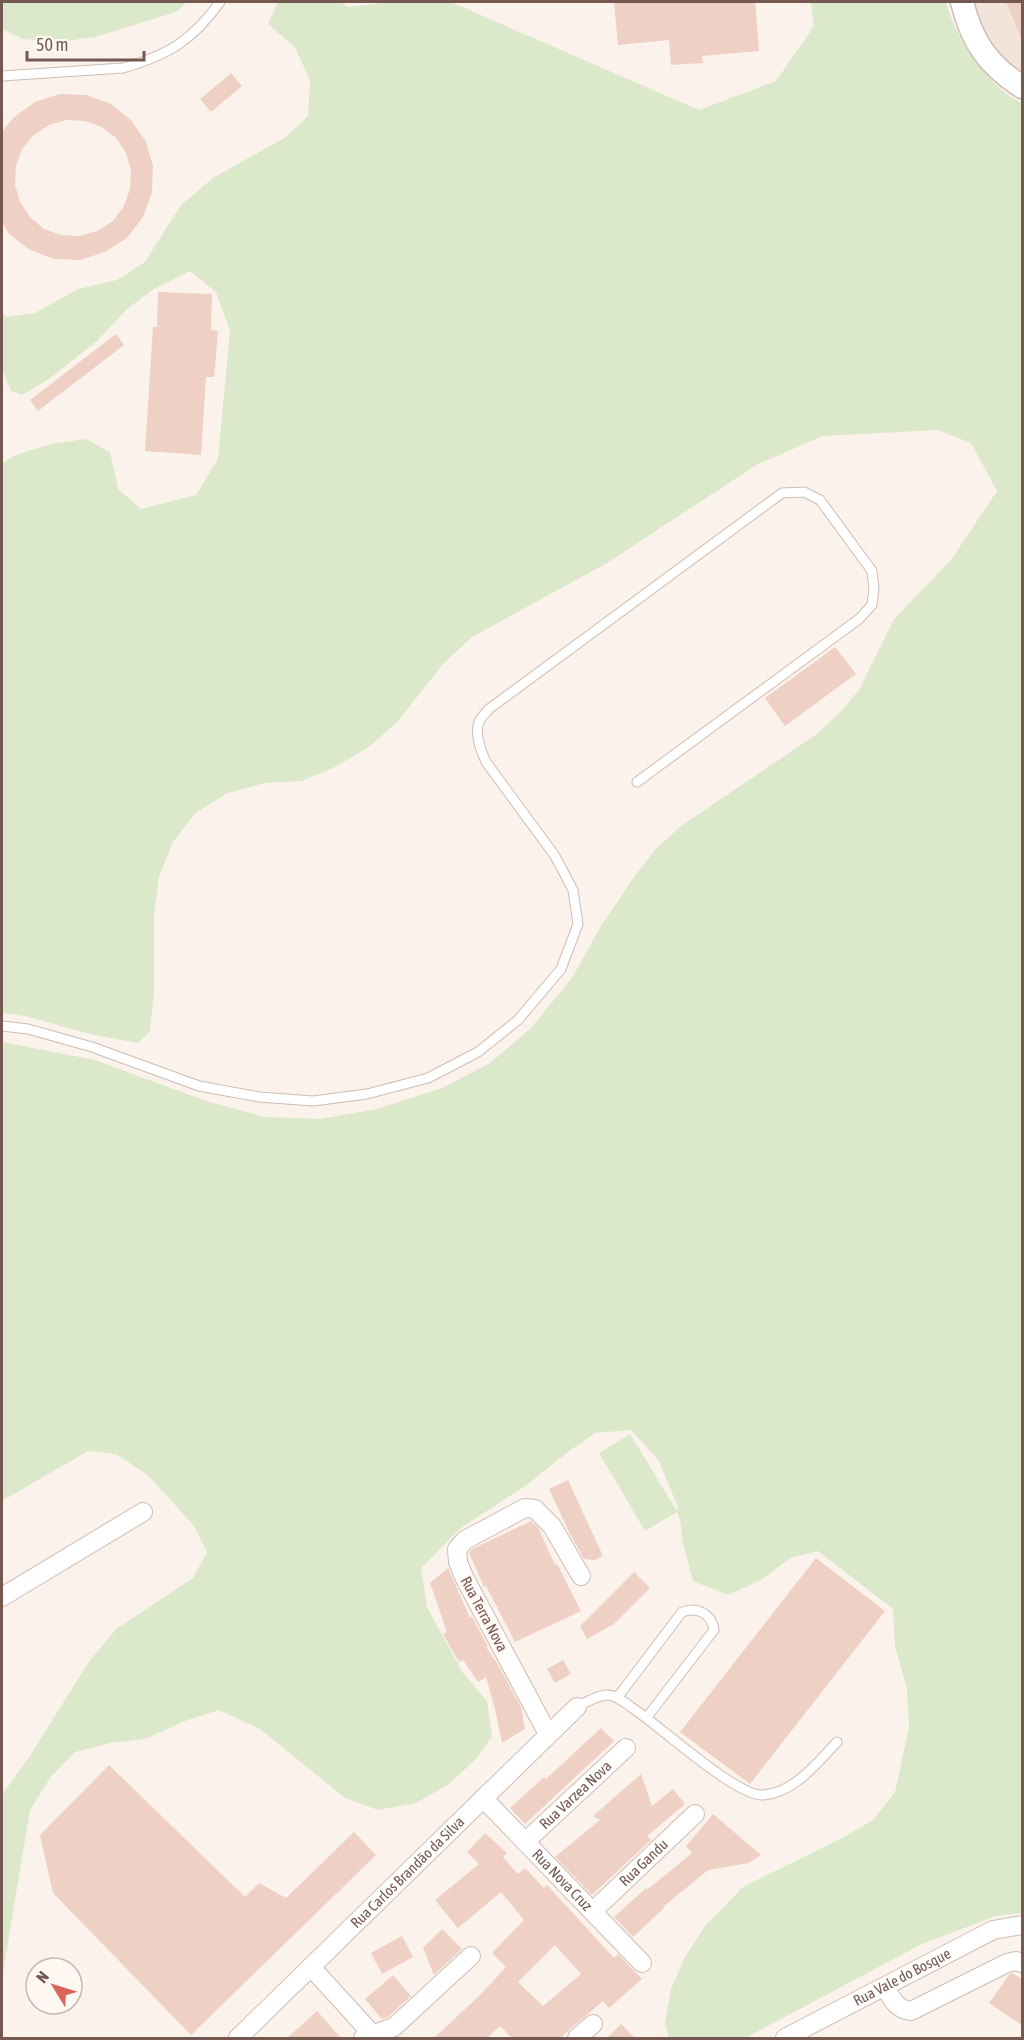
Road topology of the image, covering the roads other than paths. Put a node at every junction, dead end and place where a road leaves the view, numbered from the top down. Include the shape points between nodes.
1 (220, 2) edge
2 (962, 2) edge
3 (2, 76) edge
4 (1023, 87) edge
5 (637, 782) dead end
6 (2, 1026) edge
7 (143, 1512) dead end
8 (581, 1576) dead end
9 (2, 1597) edge
10 (616, 1698) junction
11 (577, 1707) joint
12 (647, 1717) junction
13 (549, 1734) junction
14 (837, 1742) dead end
15 (626, 1748) dead end
16 (483, 1798) junction
17 (695, 1814) dead end
18 (525, 1842) junction
19 (593, 1911) junction
20 (1023, 1925) edge
21 (471, 1956) dead end
22 (642, 1963) dead end
23 (1023, 1963) edge
24 (311, 1967) junction
25 (885, 1987) junction
26 (593, 2024) dead end
27 (368, 2037) edge
28 (238, 2038) edge
29 (578, 2038) edge
30 (785, 2038) edge

1 - 3 lane via 199,29 175,49 142,63 123,68
2 - 4 street via 979,47 1002,73
5 - 6 lane via 859,619 872,605 872,572 820,500 804,492 782,493 489,709 479,722 486,762 555,856 573,891 578,924 561,969 518,1020 478,1052 428,1078 368,1094 313,1101 259,1097 199,1086 92,1047
7 - 9 street
8 - 13 street, Rua Terra Nova via 552,1526 534,1509 525,1508 465,1540 457,1549 464,1577
10 - 11 lane via 608,1695
10 - 12 lane
10 - 12 lane via 682,1612 698,1610 713,1621 714,1630
11 - 13 street, Rua Carlos Brandão da Silva
12 - 14 lane via 723,1777 746,1792 763,1796 786,1789
13 - 16 street, Rua Carlos Brandão da Silva
15 - 18 street, Rua Varzea Nova
16 - 18 street, Rua Nova Cruz
16 - 24 street, Rua Carlos Brandão da Silva
17 - 19 street, Rua Gandu
18 - 19 street, Rua Nova Cruz
19 - 22 street, Rua Nova Cruz
20 - 25 street, Rua Vale do Bosque via 993,1930
21 - 27 street via 394,2027
23 - 25 street via 1007,1963 911,2011 896,2005
24 - 27 street
24 - 28 street, Rua Carlos Brandão da Silva
25 - 30 street, Rua Vale do Bosque
26 - 29 street

